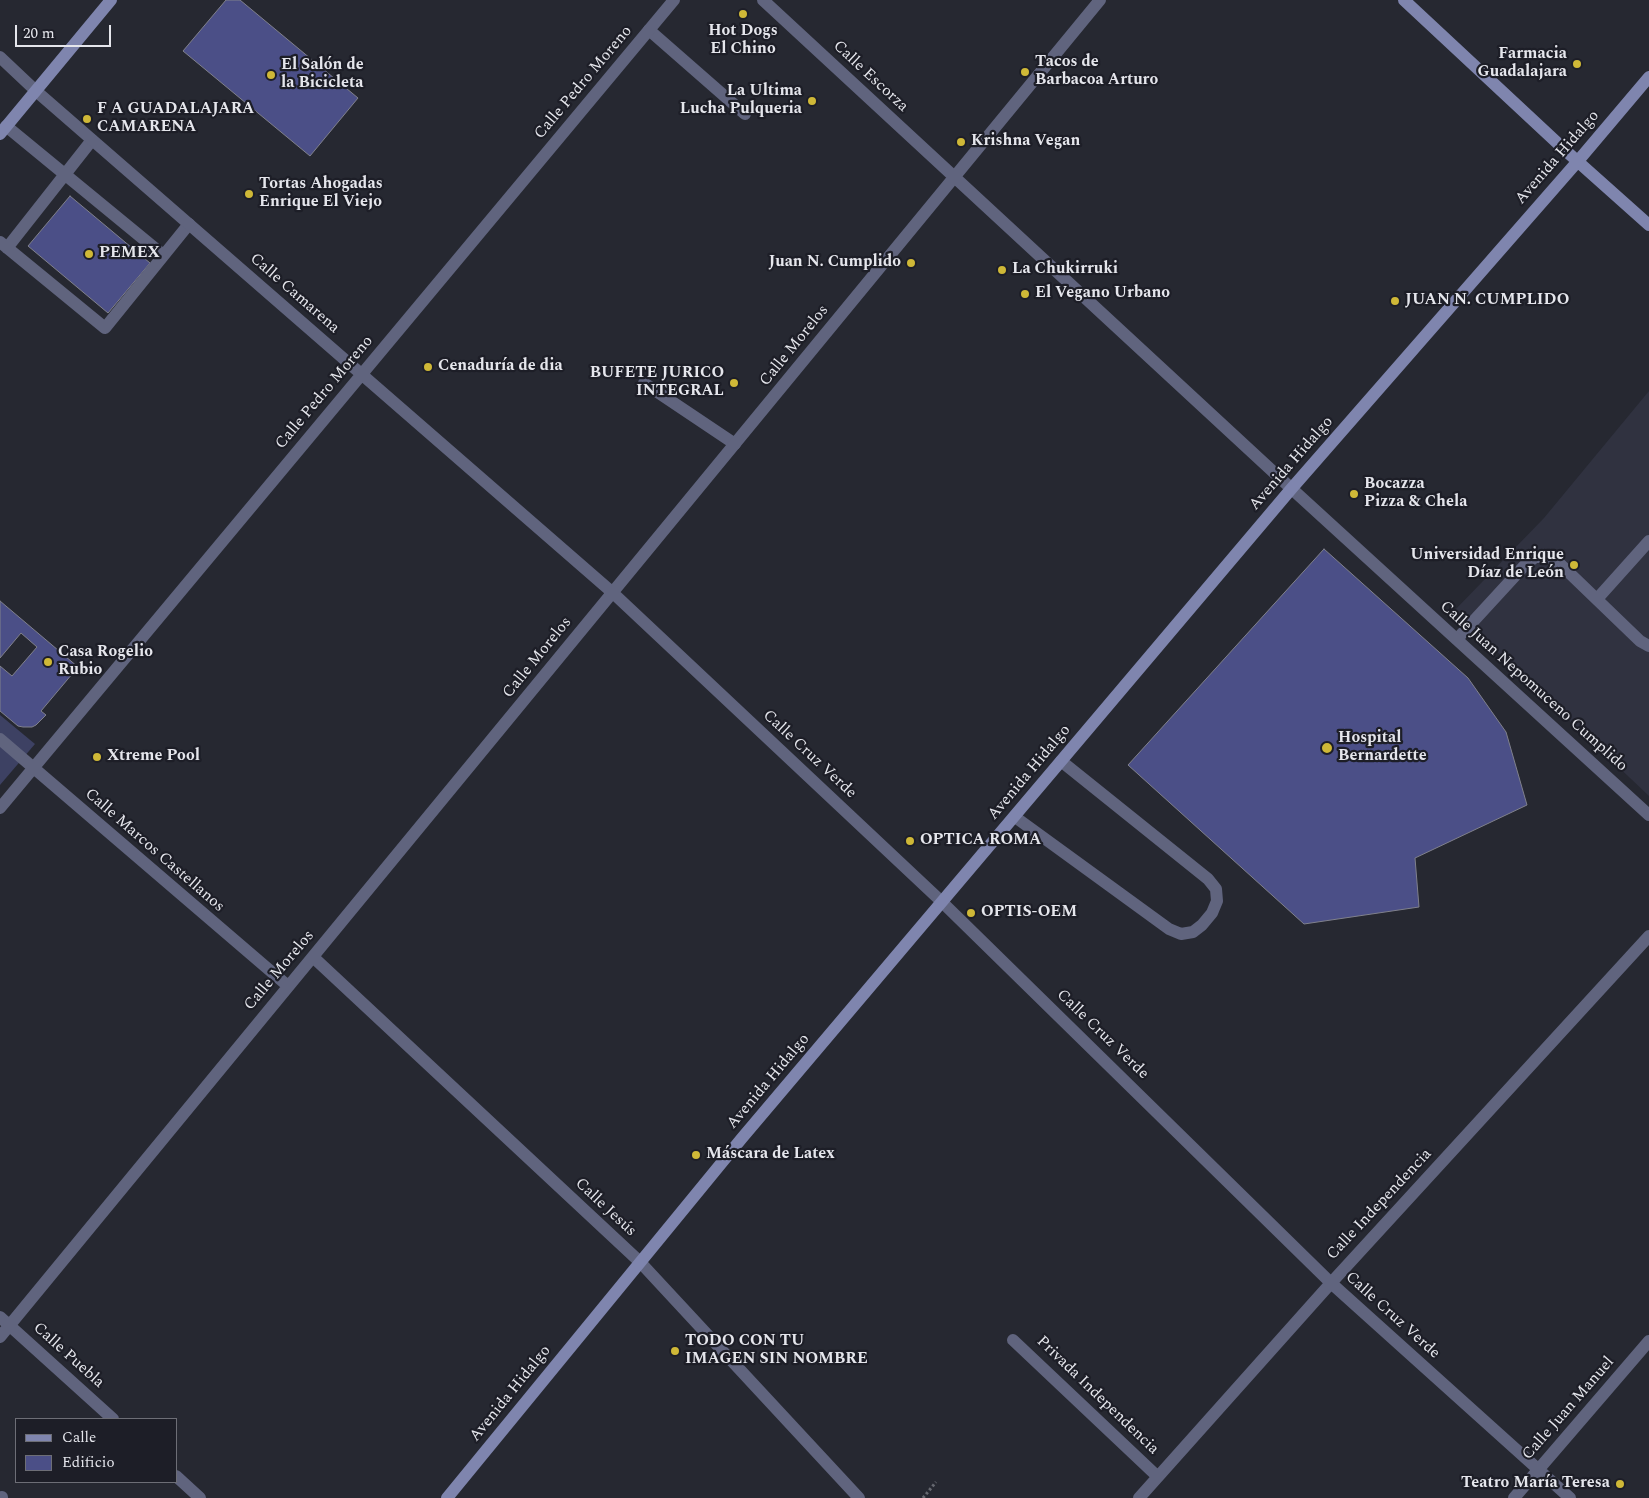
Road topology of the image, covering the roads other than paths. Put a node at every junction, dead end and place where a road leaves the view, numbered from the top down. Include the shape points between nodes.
1 (111, 0) edge
2 (674, 0) edge
3 (763, 0) edge
4 (1100, 0) edge
5 (1404, 0) edge
6 (649, 30) junction
7 (0, 57) edge
8 (1649, 77) edge
9 (36, 91) junction
10 (745, 114) dead end
11 (3, 130) edge
12 (92, 140) junction
13 (1578, 161) junction
14 (65, 174) junction
15 (954, 178) junction
16 (188, 224) junction
17 (1649, 226) edge
18 (3, 245) edge
19 (163, 255) junction
20 (362, 375) junction
21 (644, 383) dead end
22 (735, 444) junction
23 (1292, 488) junction
24 (1649, 541) edge
25 (613, 593) junction
26 (1597, 599) junction
27 (1456, 639) junction
28 (1649, 646) edge
29 (0, 739) edge
30 (1062, 761) junction
31 (33, 768) junction
32 (0, 808) edge
33 (1649, 815) edge
34 (1014, 816) junction
35 (942, 902) junction
36 (1649, 936) edge
37 (313, 957) junction
38 (288, 986) junction
39 (640, 1262) junction
40 (1331, 1283) junction
41 (0, 1317) edge
42 (10, 1326) junction
43 (0, 1337) edge
44 (1014, 1340) dead end
45 (1649, 1341) edge
46 (112, 1418) edge
47 (1539, 1469) junction
48 (1158, 1477) junction
49 (178, 1478) edge
50 (200, 1498) edge
51 (447, 1498) edge
52 (859, 1498) edge
53 (1139, 1498) edge
54 (1514, 1498) edge
55 (1570, 1498) edge

1 - 9 main road
2 - 6 street, Calle Pedro Moreno
3 - 15 street, Calle Escorza
4 - 15 street, Calle Morelos
5 - 13 main road
6 - 10 street
6 - 20 street, Calle Pedro Moreno
7 - 9 street, Calle Camarena
8 - 13 main road, Avenida Hidalgo
9 - 11 main road
9 - 12 street, Calle Camarena
11 - 14 street
12 - 14 street
12 - 16 street, Calle Camarena
13 - 17 main road
13 - 23 main road, Avenida Hidalgo
14 - 18 street
14 - 19 street
15 - 22 street, Calle Morelos
15 - 23 street, Calle Juan Nepomuceno Cumplido
16 - 19 street
16 - 20 street, Calle Camarena
18 - 19 street via 105,328
20 - 25 street, Calle Camarena
20 - 31 street, Calle Pedro Moreno
21 - 22 street
22 - 25 street, Calle Morelos
23 - 27 street, Calle Juan Nepomuceno Cumplido
23 - 30 main road, Avenida Hidalgo
24 - 26 street
25 - 35 street, Calle Cruz Verde
25 - 37 street, Calle Morelos
26 - 27 street via 1559,563 1548,557 1535,557
26 - 28 street
27 - 33 street, Calle Juan Nepomuceno Cumplido
29 - 31 street, Calle Marcos Castellanos
30 - 34 main road, Avenida Hidalgo
30 - 34 street via 1208,879 1216,889 1217,901 1202,925 1193,932 1181,934 1170,929
31 - 32 street, Calle Pedro Moreno
31 - 38 street, Calle Marcos Castellanos
34 - 35 main road, Avenida Hidalgo
35 - 39 main road, Avenida Hidalgo
35 - 40 street, Calle Cruz Verde
36 - 40 street, Calle Independencia
37 - 38 street, Calle Morelos
37 - 39 street, Calle Jesús
38 - 42 street, Calle Morelos
39 - 51 main road, Avenida Hidalgo
39 - 52 street, Calle Jesús
40 - 47 street, Calle Cruz Verde
40 - 48 street, Calle Independencia
41 - 42 street, Calle Puebla
42 - 43 street, Calle Morelos
42 - 46 street, Calle Puebla
44 - 48 street, Privada Independencia
45 - 47 street, Calle Juan Manuel
47 - 54 street, Calle Juan Manuel
47 - 55 street, Calle Cruz Verde
48 - 53 street, Calle Independencia
49 - 50 street

